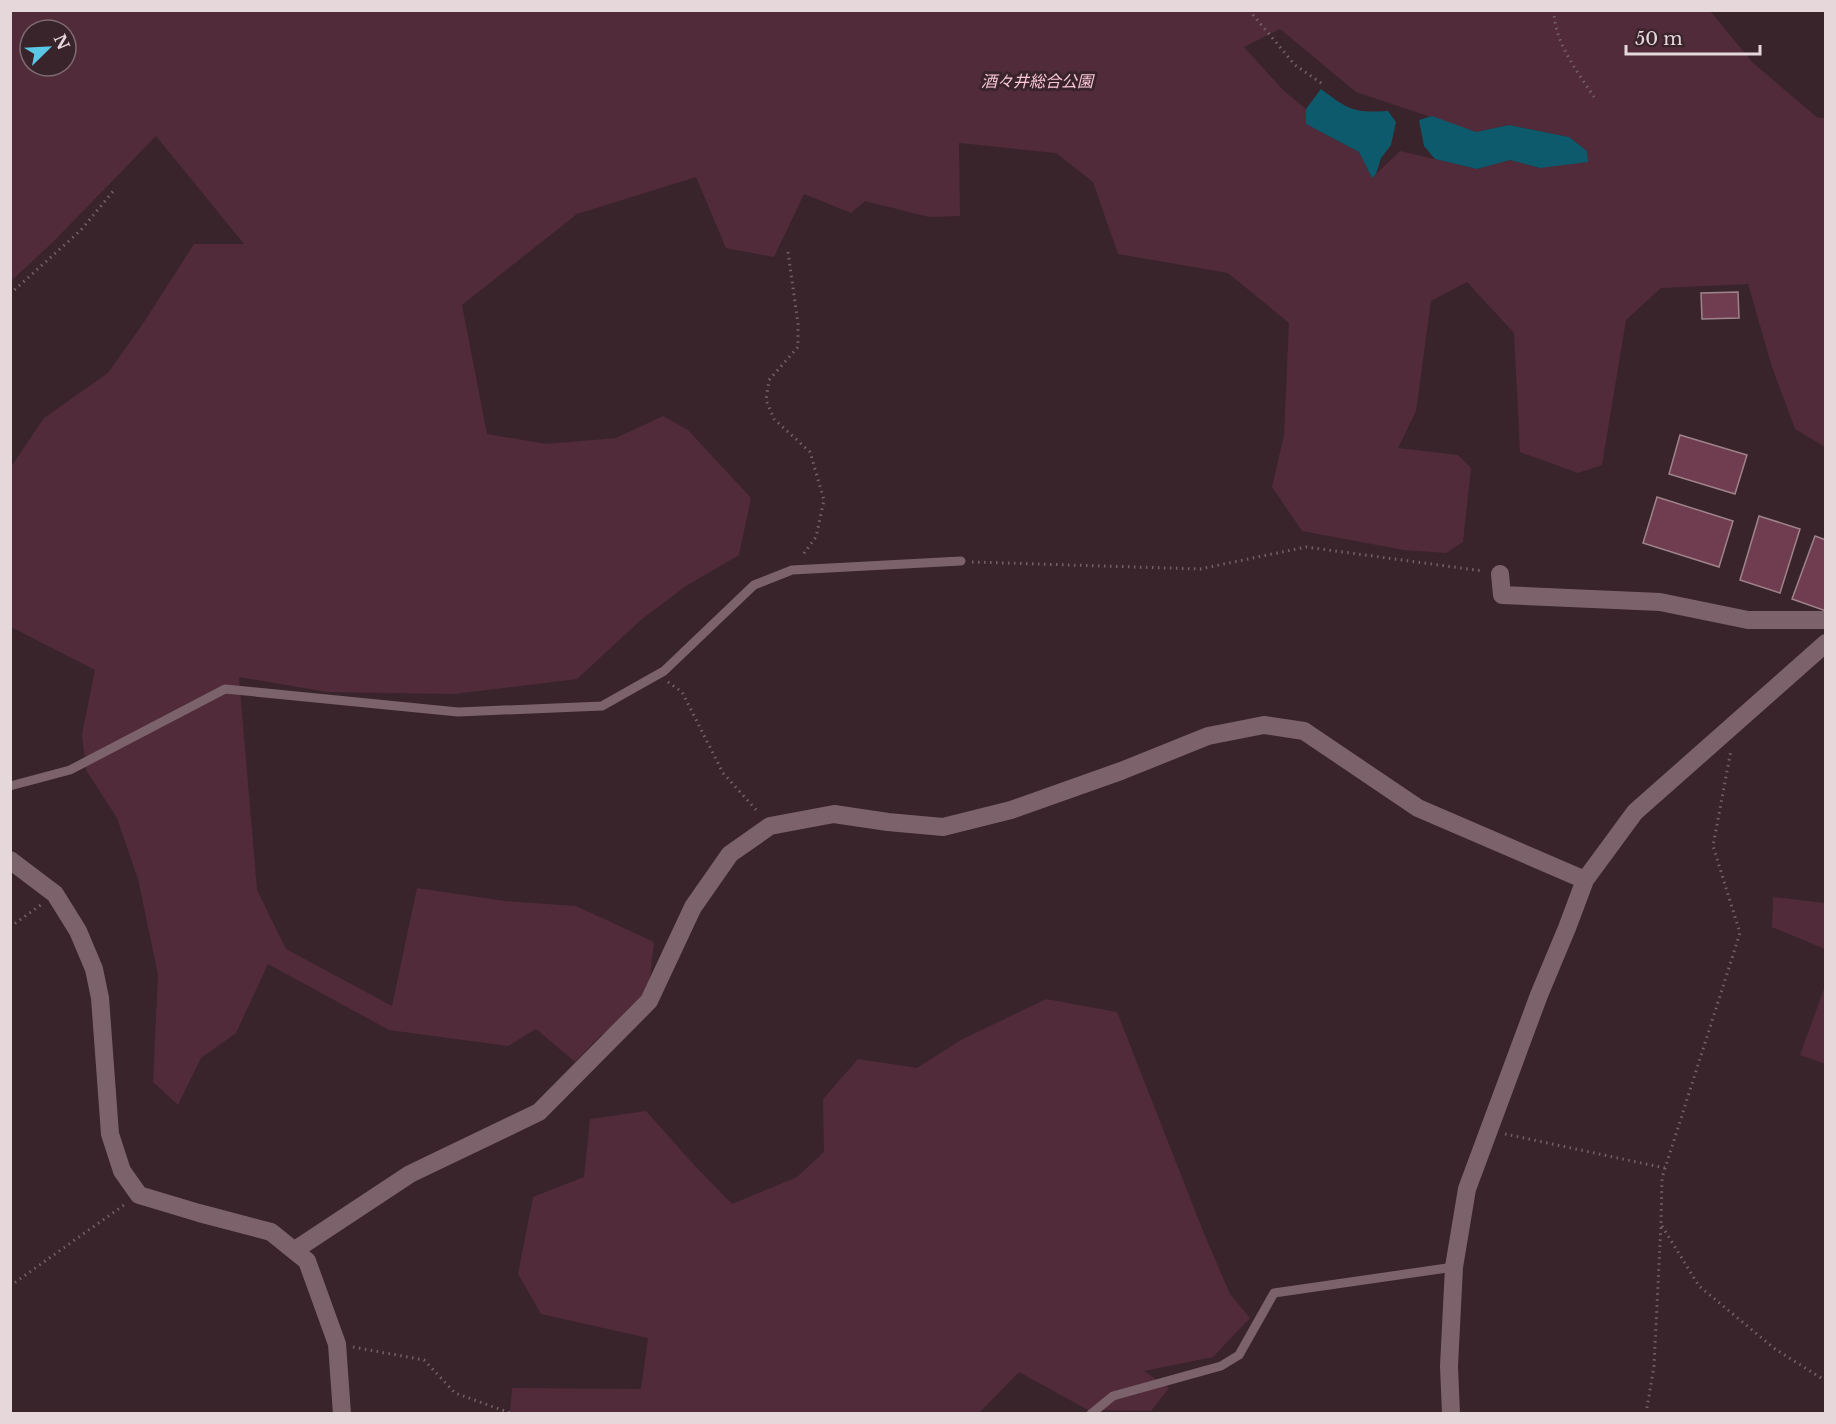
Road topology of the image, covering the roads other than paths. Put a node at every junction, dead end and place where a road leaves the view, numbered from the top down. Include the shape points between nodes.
1 (961, 561) road end
2 (1500, 574) road end
3 (1826, 620) edge
4 (1826, 643) edge
5 (10, 786) edge
6 (10, 860) edge
7 (1585, 880) junction
8 (295, 1250) junction
9 (1454, 1267) junction
10 (342, 1413) edge
11 (1091, 1413) edge
12 (1451, 1413) edge

1 - 5 lane via 792,570 754,585 664,671 602,706 458,712 225,689 70,770
2 - 3 street via 1502,595 1660,602 1748,620
4 - 7 street via 1635,812
6 - 8 street via 55,894 78,931 94,969 100,998 110,1134 122,1171 139,1195 271,1232
7 - 8 street via 1418,808 1304,732 1264,725 1208,736 1011,810 943,827 834,814 770,826 730,854 693,907 649,1001 539,1112 410,1174
7 - 9 street via 1467,1189
8 - 10 street via 307,1261 337,1344
9 - 11 lane via 1274,1293 1239,1355 1221,1366 1113,1396
9 - 12 street

